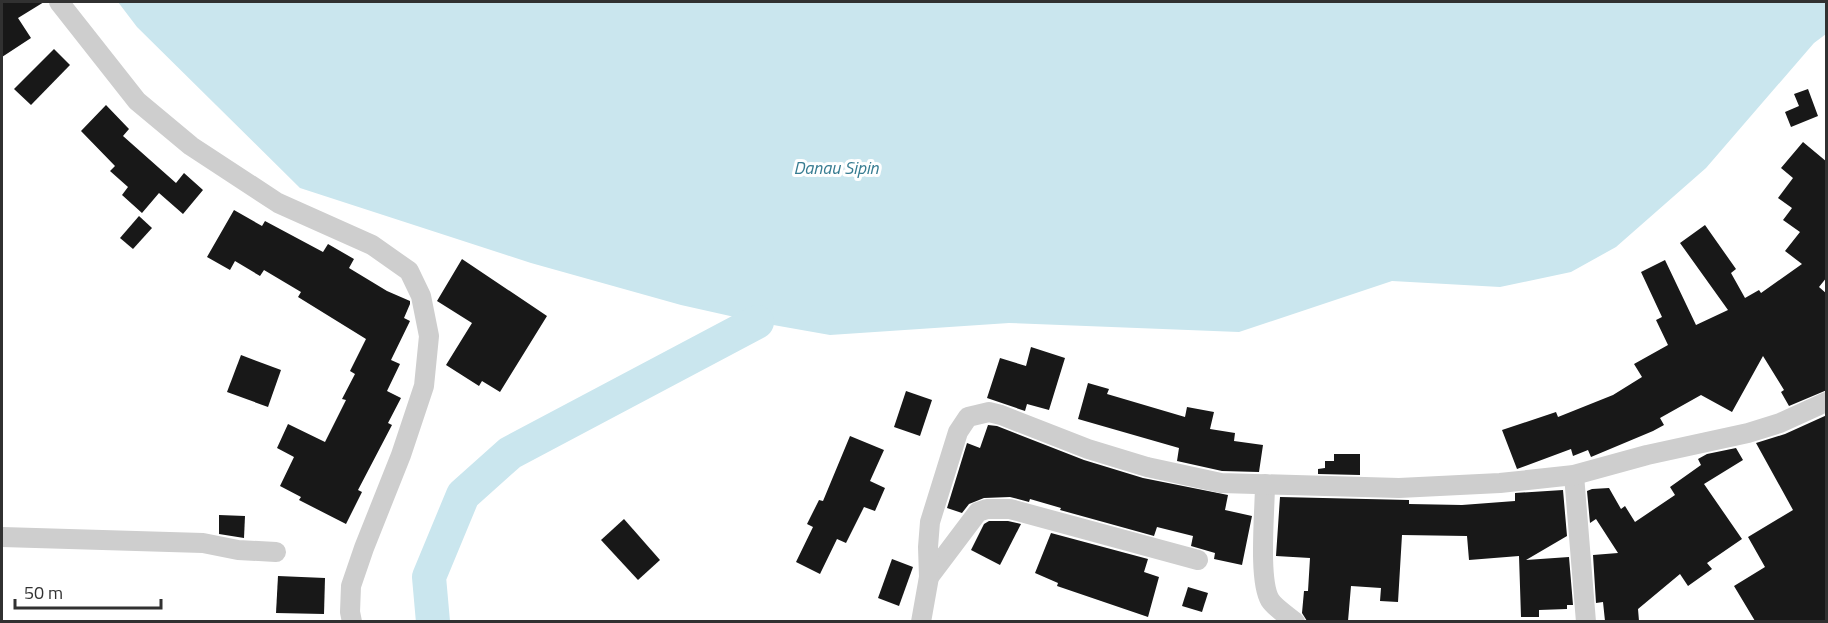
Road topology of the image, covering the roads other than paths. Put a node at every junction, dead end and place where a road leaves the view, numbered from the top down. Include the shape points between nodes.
1 (59, 2) edge
2 (1827, 402) edge
3 (1574, 475) junction
4 (1265, 484) junction
5 (2, 537) edge
6 (276, 552) dead end
7 (1198, 560) dead end
8 (929, 577) junction
9 (352, 621) edge
10 (921, 621) edge
11 (1295, 621) edge
12 (1586, 621) edge

1 - 9 street via 136,101 190,146 278,202 372,245 409,270 421,296 429,336 424,386 351,586
2 - 3 street via 1748,433
3 - 4 street via 1399,488
3 - 12 street
4 - 8 street via 1221,483 1147,467 1001,415 981,413 968,417 958,432 930,522
4 - 11 street via 1263,568 1267,590 1270,601
5 - 6 street via 203,543
7 - 8 street via 997,508 978,512
8 - 10 street

